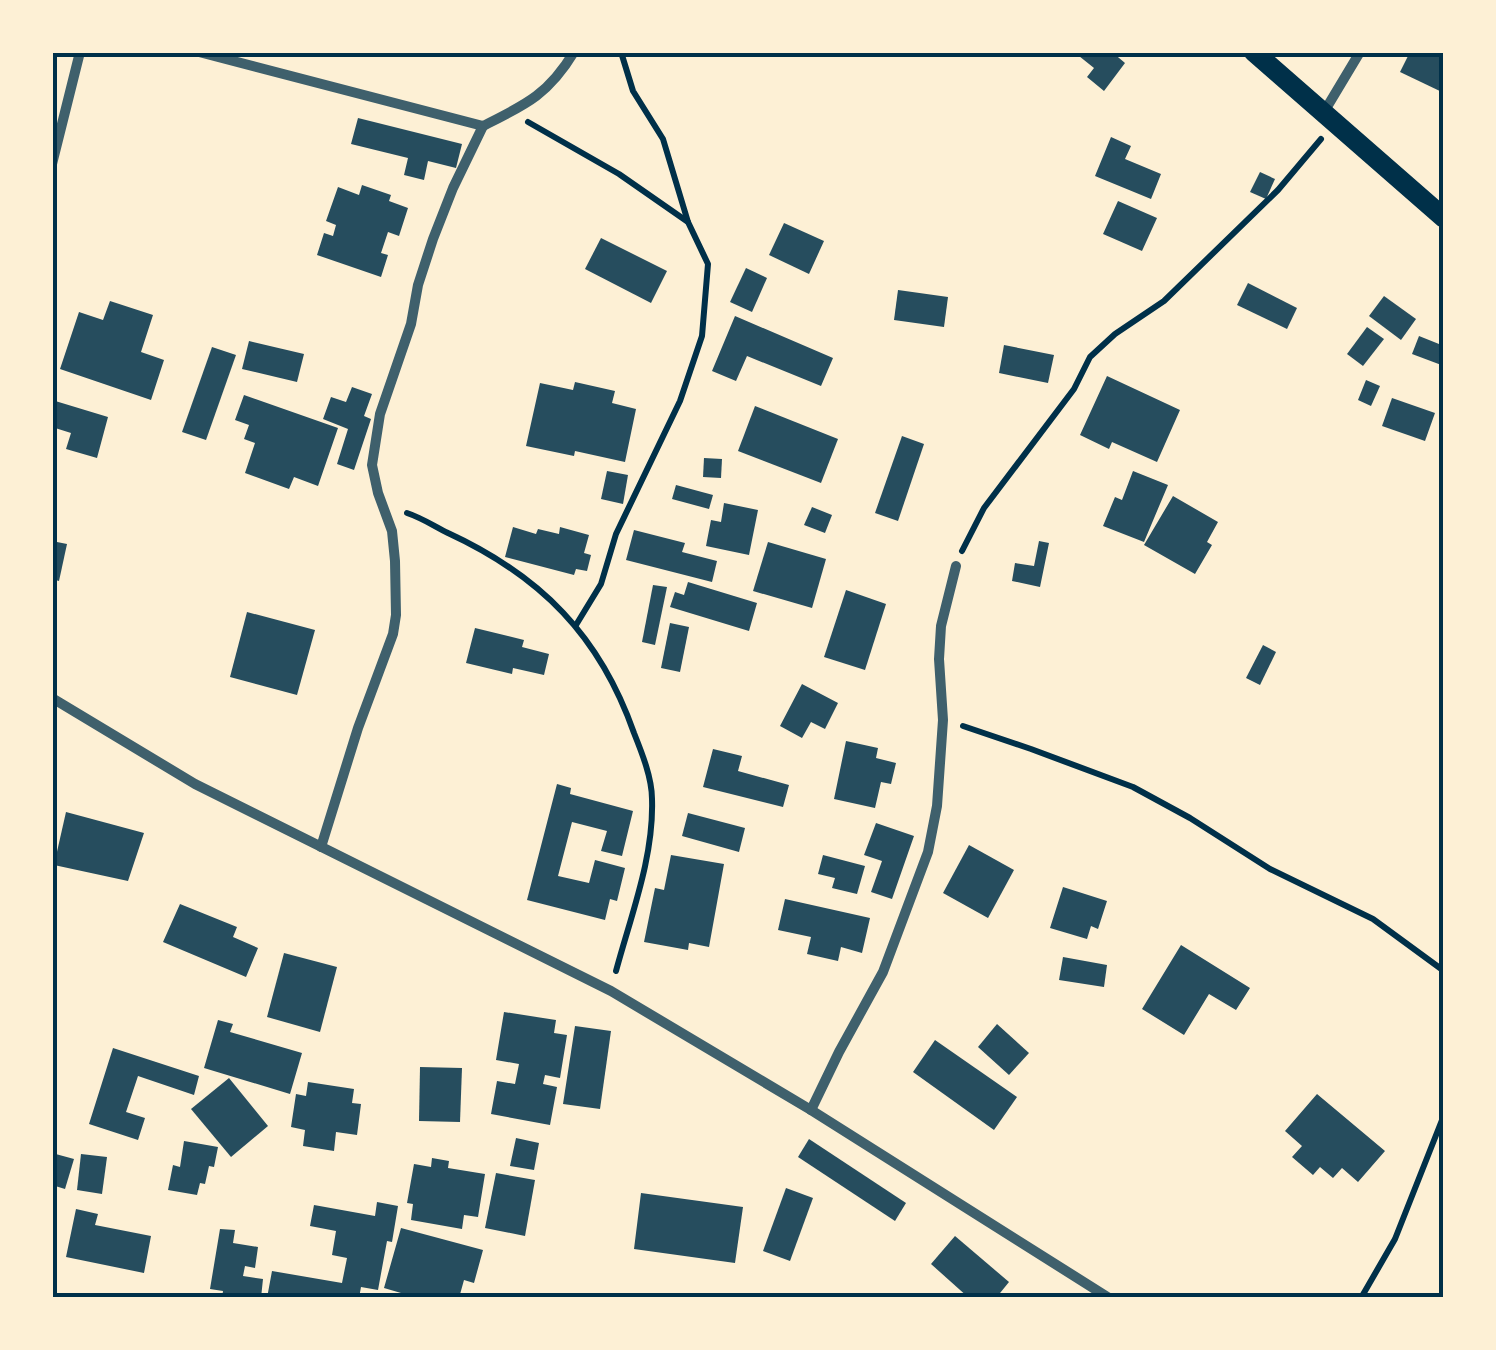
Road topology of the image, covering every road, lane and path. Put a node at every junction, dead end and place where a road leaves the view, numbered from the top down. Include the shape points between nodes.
1 (80, 52) edge
2 (199, 52) edge
3 (574, 52) edge
4 (622, 52) edge
5 (1254, 52) edge
6 (1360, 52) edge
7 (510, 112) junction
8 (1329, 118) junction
9 (483, 126) junction
10 (52, 164) edge
11 (1444, 218) edge
12 (688, 222) junction
13 (382, 505) junction
14 (956, 566) joint
15 (576, 625) junction
16 (52, 698) edge
17 (942, 720) junction
18 (320, 847) junction
19 (1444, 971) edge
20 (611, 991) junction
21 (811, 1110) junction
22 (1444, 1114) edge
23 (1109, 1298) edge
24 (1361, 1298) edge

1 - 10 street
2 - 9 street
3 - 7 street via 534,100
4 - 12 path via 633,91 663,139
5 - 8 main road
6 - 8 street
7 - 9 street
7 - 12 path
8 - 11 main road
8 - 14 path via 1278,190 1236,233 1164,301 1090,357 1074,389 984,508
9 - 13 street via 433,239 380,414 372,465
12 - 15 path via 708,264 702,336 680,401
13 - 15 path via 480,547
13 - 18 street via 396,561 393,634
14 - 17 street via 941,626
15 - 20 path via 624,703 652,797 647,857
16 - 18 street via 194,784
17 - 19 path via 1133,786 1270,869 1373,919
17 - 21 street via 928,852 883,972
18 - 20 street
20 - 21 street
21 - 23 street
22 - 24 path via 1395,1240

